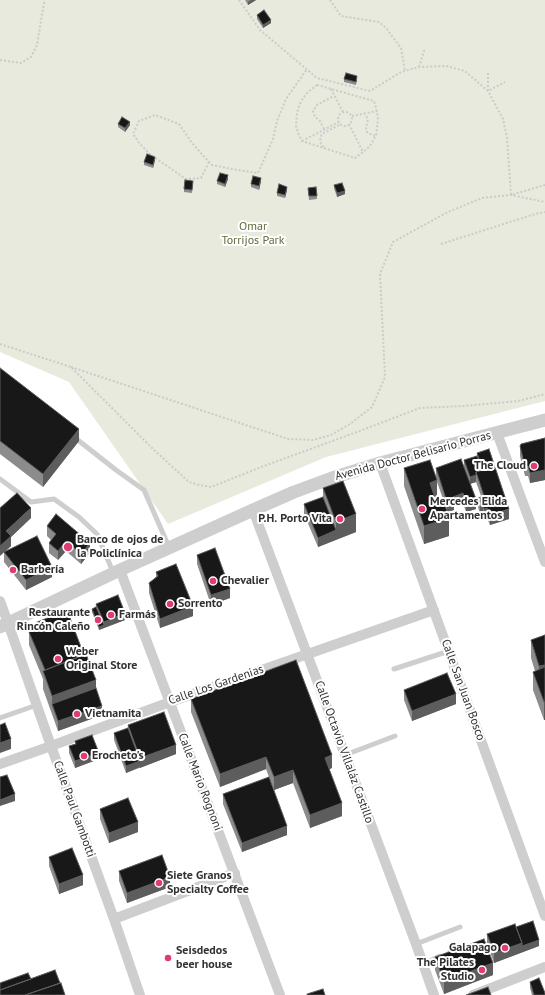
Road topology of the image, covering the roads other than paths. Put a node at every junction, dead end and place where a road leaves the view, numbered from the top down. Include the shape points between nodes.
1 (545, 420) edge
2 (497, 433) junction
3 (72, 435) edge
4 (380, 463) junction
5 (0, 479) edge
6 (253, 510) junction
7 (169, 548) junction
8 (545, 562) edge
9 (117, 572) junction
10 (0, 601) edge
11 (434, 610) junction
12 (4, 625) edge
13 (449, 651) junction
14 (308, 653) junction
15 (394, 669) dead end
16 (170, 702) junction
17 (37, 704) junction
18 (0, 718) edge
19 (395, 736) dead end
20 (51, 746) junction
21 (346, 755) junction
22 (0, 764) edge
23 (235, 873) junction
24 (545, 916) edge
25 (114, 919) junction
26 (460, 927) dead end
27 (416, 944) junction
28 (463, 947) edge
29 (423, 964) junction
30 (545, 967) edge
31 (140, 995) edge
32 (280, 995) edge
33 (434, 995) edge
34 (473, 995) edge

1 - 2 street, Avenida Doctor Belisario Porras
2 - 4 street, Avenida Doctor Belisario Porras
2 - 8 street
3 - 7 lane via 144,490
4 - 6 street, Avenida Doctor Belisario Porras via 332,478
4 - 11 street, Calle San Juan Bosco
5 - 9 lane via 31,502 54,499 79,517 97,534
6 - 7 street, Avenida Doctor Belisario Porras
6 - 14 street, Calle Octavio Villaláz Castillo
7 - 9 street, Avenida Doctor Belisario Porras
9 - 12 street, Avenida Doctor Belisario Porras
9 - 16 street, Calle Mario Rognoni
10 - 12 street, Calle Paul Gambotti
11 - 13 street, Calle San Juan Bosco
11 - 14 street, Calle Los Gardenias
12 - 17 street, Calle Paul Gambotti
13 - 15 lane
13 - 24 street, Calle San Juan Bosco
14 - 16 street, Calle Los Gardenias
14 - 21 street, Calle Octavio Villaláz Castillo
16 - 20 street, Calle Los Gardenias
16 - 23 street, Calle Mario Rognoni
17 - 18 lane
17 - 20 street, Calle Paul Gambotti
19 - 21 lane
20 - 22 street, Calle Los Gardenias
20 - 25 street, Calle Paul Gambotti
21 - 27 street, Calle Octavio Villaláz Castillo
23 - 25 street
23 - 32 street, Calle Mario Rognoni
25 - 31 street, Calle Paul Gambotti
26 - 27 lane
27 - 29 street, Calle Octavio Villaláz Castillo
28 - 29 lane
29 - 33 street, Calle Octavio Villaláz Castillo
30 - 34 street

